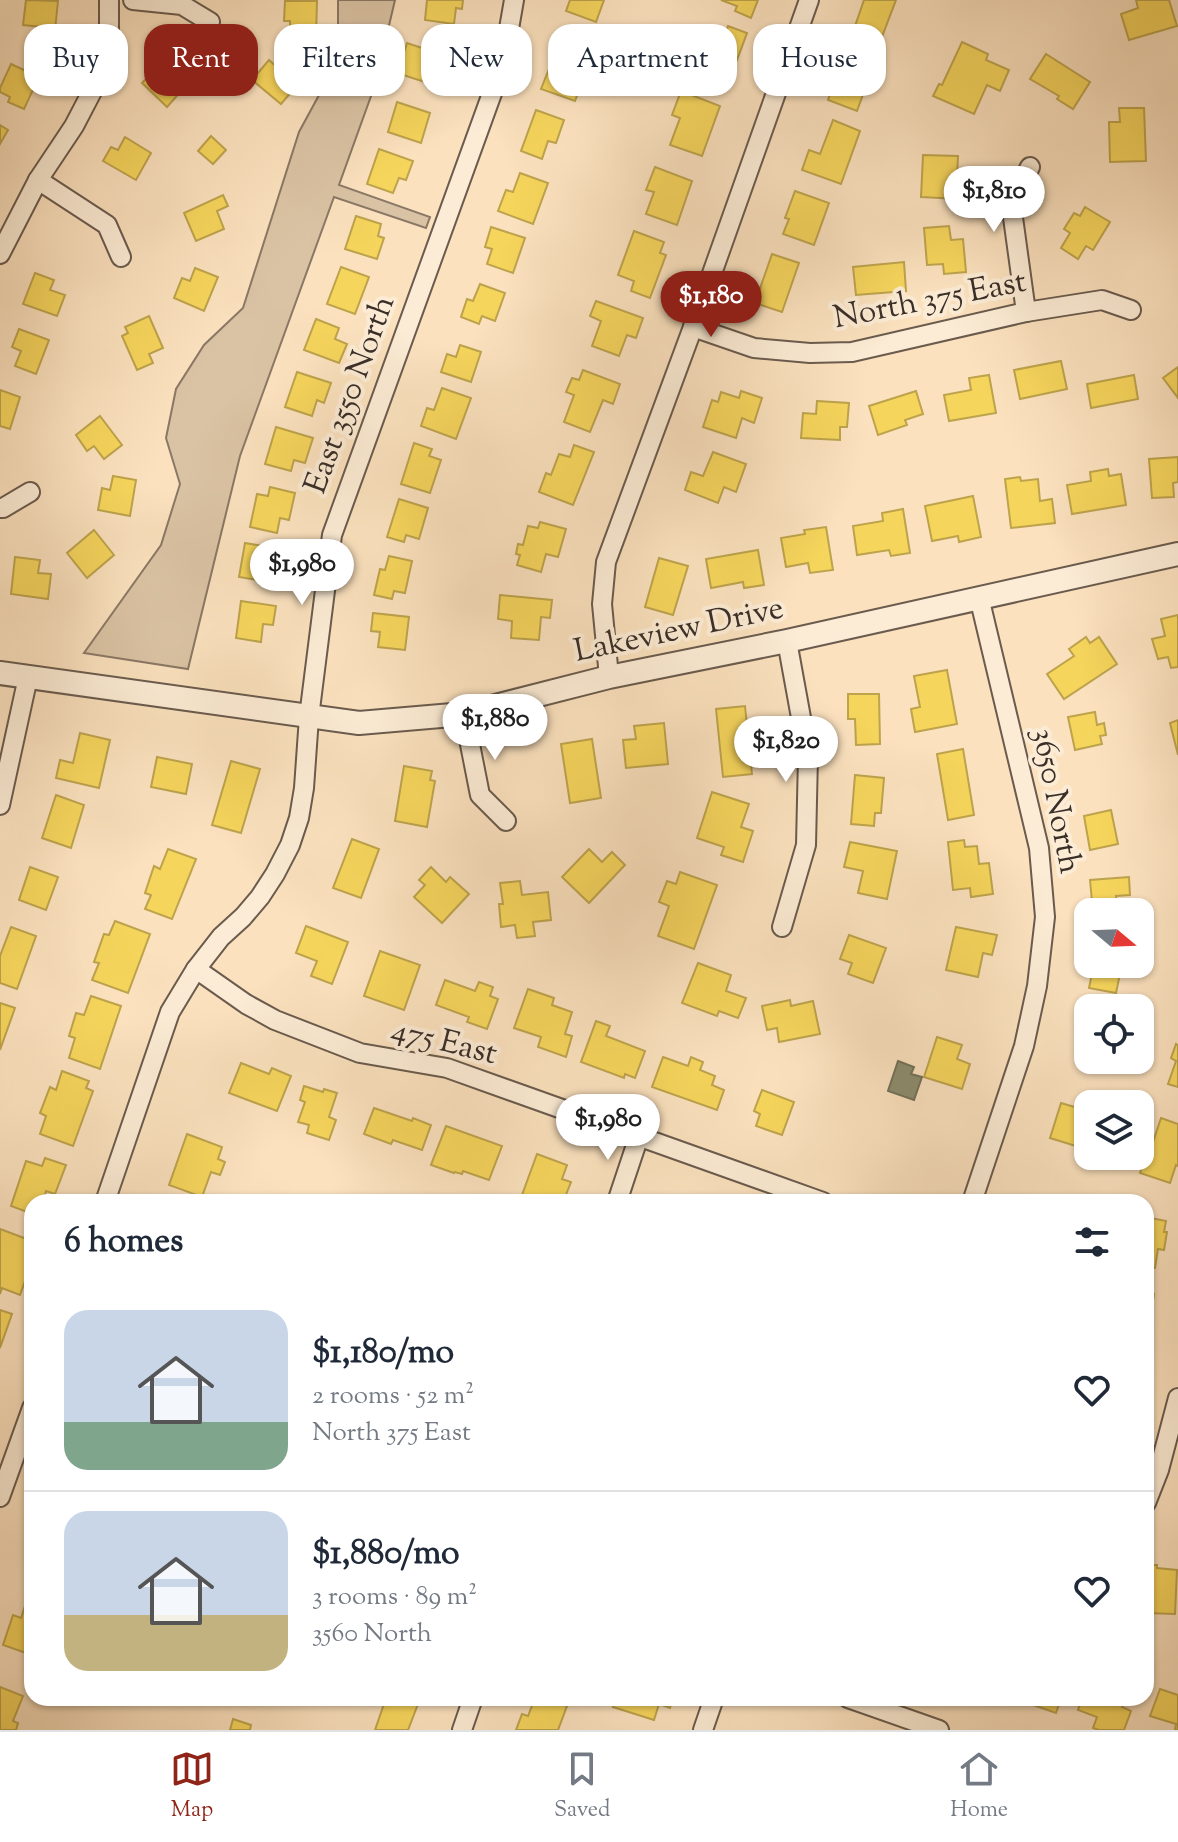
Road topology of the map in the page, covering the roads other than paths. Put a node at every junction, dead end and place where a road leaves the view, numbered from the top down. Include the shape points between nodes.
1 (109, 0) edge
2 (133, 0) edge
3 (514, 0) edge
4 (809, 0) edge
5 (210, 22) dead end
6 (1030, 167) dead end
7 (38, 180) junction
8 (0, 254) edge
9 (121, 257) dead end
10 (1131, 310) dead end
11 (1026, 312) junction
12 (693, 327) junction
13 (30, 492) dead end
14 (0, 508) edge
15 (1178, 554) edge
16 (979, 597) junction
17 (787, 641) junction
18 (0, 673) edge
19 (28, 677) junction
20 (609, 677) junction
21 (464, 714) junction
22 (309, 717) junction
23 (0, 805) edge
24 (506, 821) dead end
25 (782, 927) dead end
26 (196, 969) junction
27 (639, 1136) junction
28 (108, 1194) edge
29 (620, 1194) edge
30 (801, 1194) edge
31 (975, 1194) edge
32 (1178, 1398) edge
33 (24, 1430) edge
34 (1154, 1483) edge
35 (0, 1497) edge
36 (470, 1706) edge
37 (711, 1706) edge
38 (871, 1706) edge
39 (462, 1730) edge
40 (703, 1730) edge
41 (939, 1730) edge

1 - 7 street via 109,33 98,80
2 - 5 street via 182,5
3 - 22 street, East 3550 North via 503,63 332,535
4 - 12 street
6 - 11 street via 1011,203
7 - 8 street
7 - 9 street via 107,225
10 - 11 street, North 375 East via 1102,300
11 - 12 street, North 375 East via 852,352 754,348
12 - 20 street via 606,562 602,604
13 - 14 street
15 - 16 street, Lakeview Drive
16 - 17 street, Lakeview Drive
16 - 31 street, 3650 North via 1039,848 1045,917 1024,1046
17 - 20 street, Lakeview Drive
17 - 25 street via 808,756 806,845
18 - 19 street, Lakeview Drive
19 - 22 street, Lakeview Drive
19 - 23 street
20 - 21 street, Lakeview Drive
21 - 22 street, Lakeview Drive via 359,723
21 - 24 street via 480,795
22 - 26 street, East 3550 North via 304,788 290,845 260,897
26 - 27 street, 475 East via 246,1004 301,1031 360,1053 447,1068
26 - 28 street, East 3550 North via 170,1012
27 - 29 street
27 - 30 street, 475 East
32 - 34 street
33 - 35 street
36 - 39 street
37 - 40 street
38 - 41 street

